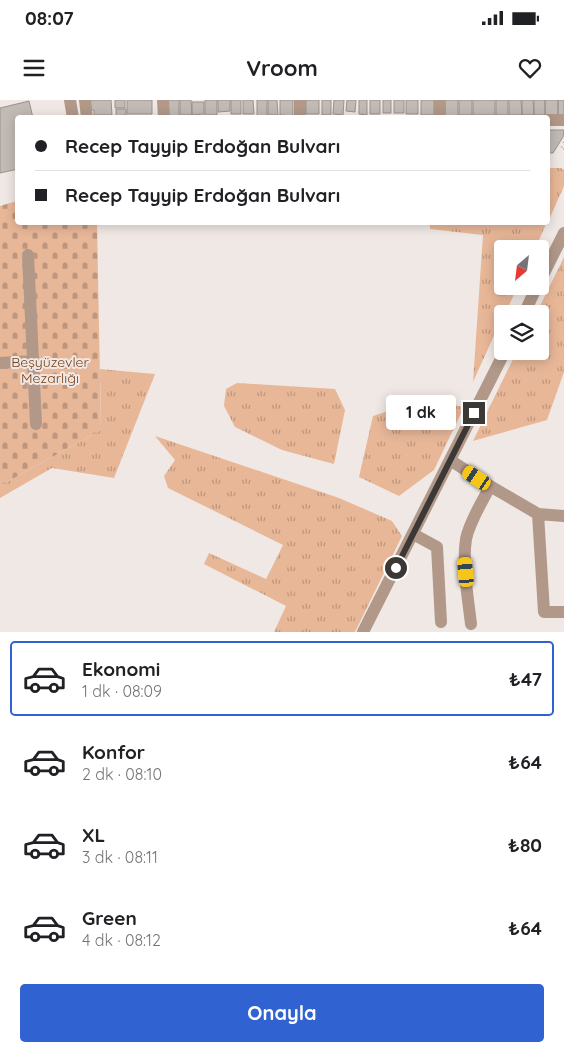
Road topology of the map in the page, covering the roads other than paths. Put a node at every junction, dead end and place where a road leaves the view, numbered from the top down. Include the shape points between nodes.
1 (70, 100) edge
2 (85, 100) edge
3 (163, 100) edge
4 (300, 100) edge
5 (440, 100) edge
6 (72, 115) edge
7 (88, 115) edge
8 (164, 115) edge
9 (300, 115) edge
10 (440, 115) edge
11 (550, 120) edge
12 (564, 120) edge
13 (564, 234) edge
14 (28, 255) dead end
15 (549, 263) edge
16 (33, 360) junction
17 (500, 360) edge
18 (0, 363) edge
19 (36, 424) dead end
20 (450, 460) junction
21 (490, 486) junction
22 (538, 514) junction
23 (564, 516) edge
24 (413, 534) junction
25 (564, 612) edge
26 (442, 622) dead end
27 (470, 624) dead end
28 (363, 632) edge

1 - 6 street
2 - 7 street
3 - 8 street
4 - 9 street
5 - 10 street
11 - 12 street
13 - 15 street
14 - 16 street
16 - 18 street
16 - 19 street
17 - 20 street
20 - 21 street
20 - 24 street via 415,520
21 - 22 street
21 - 27 street via 466,538
22 - 23 street
22 - 25 street via 544,612
24 - 26 street via 436,547
24 - 28 street

